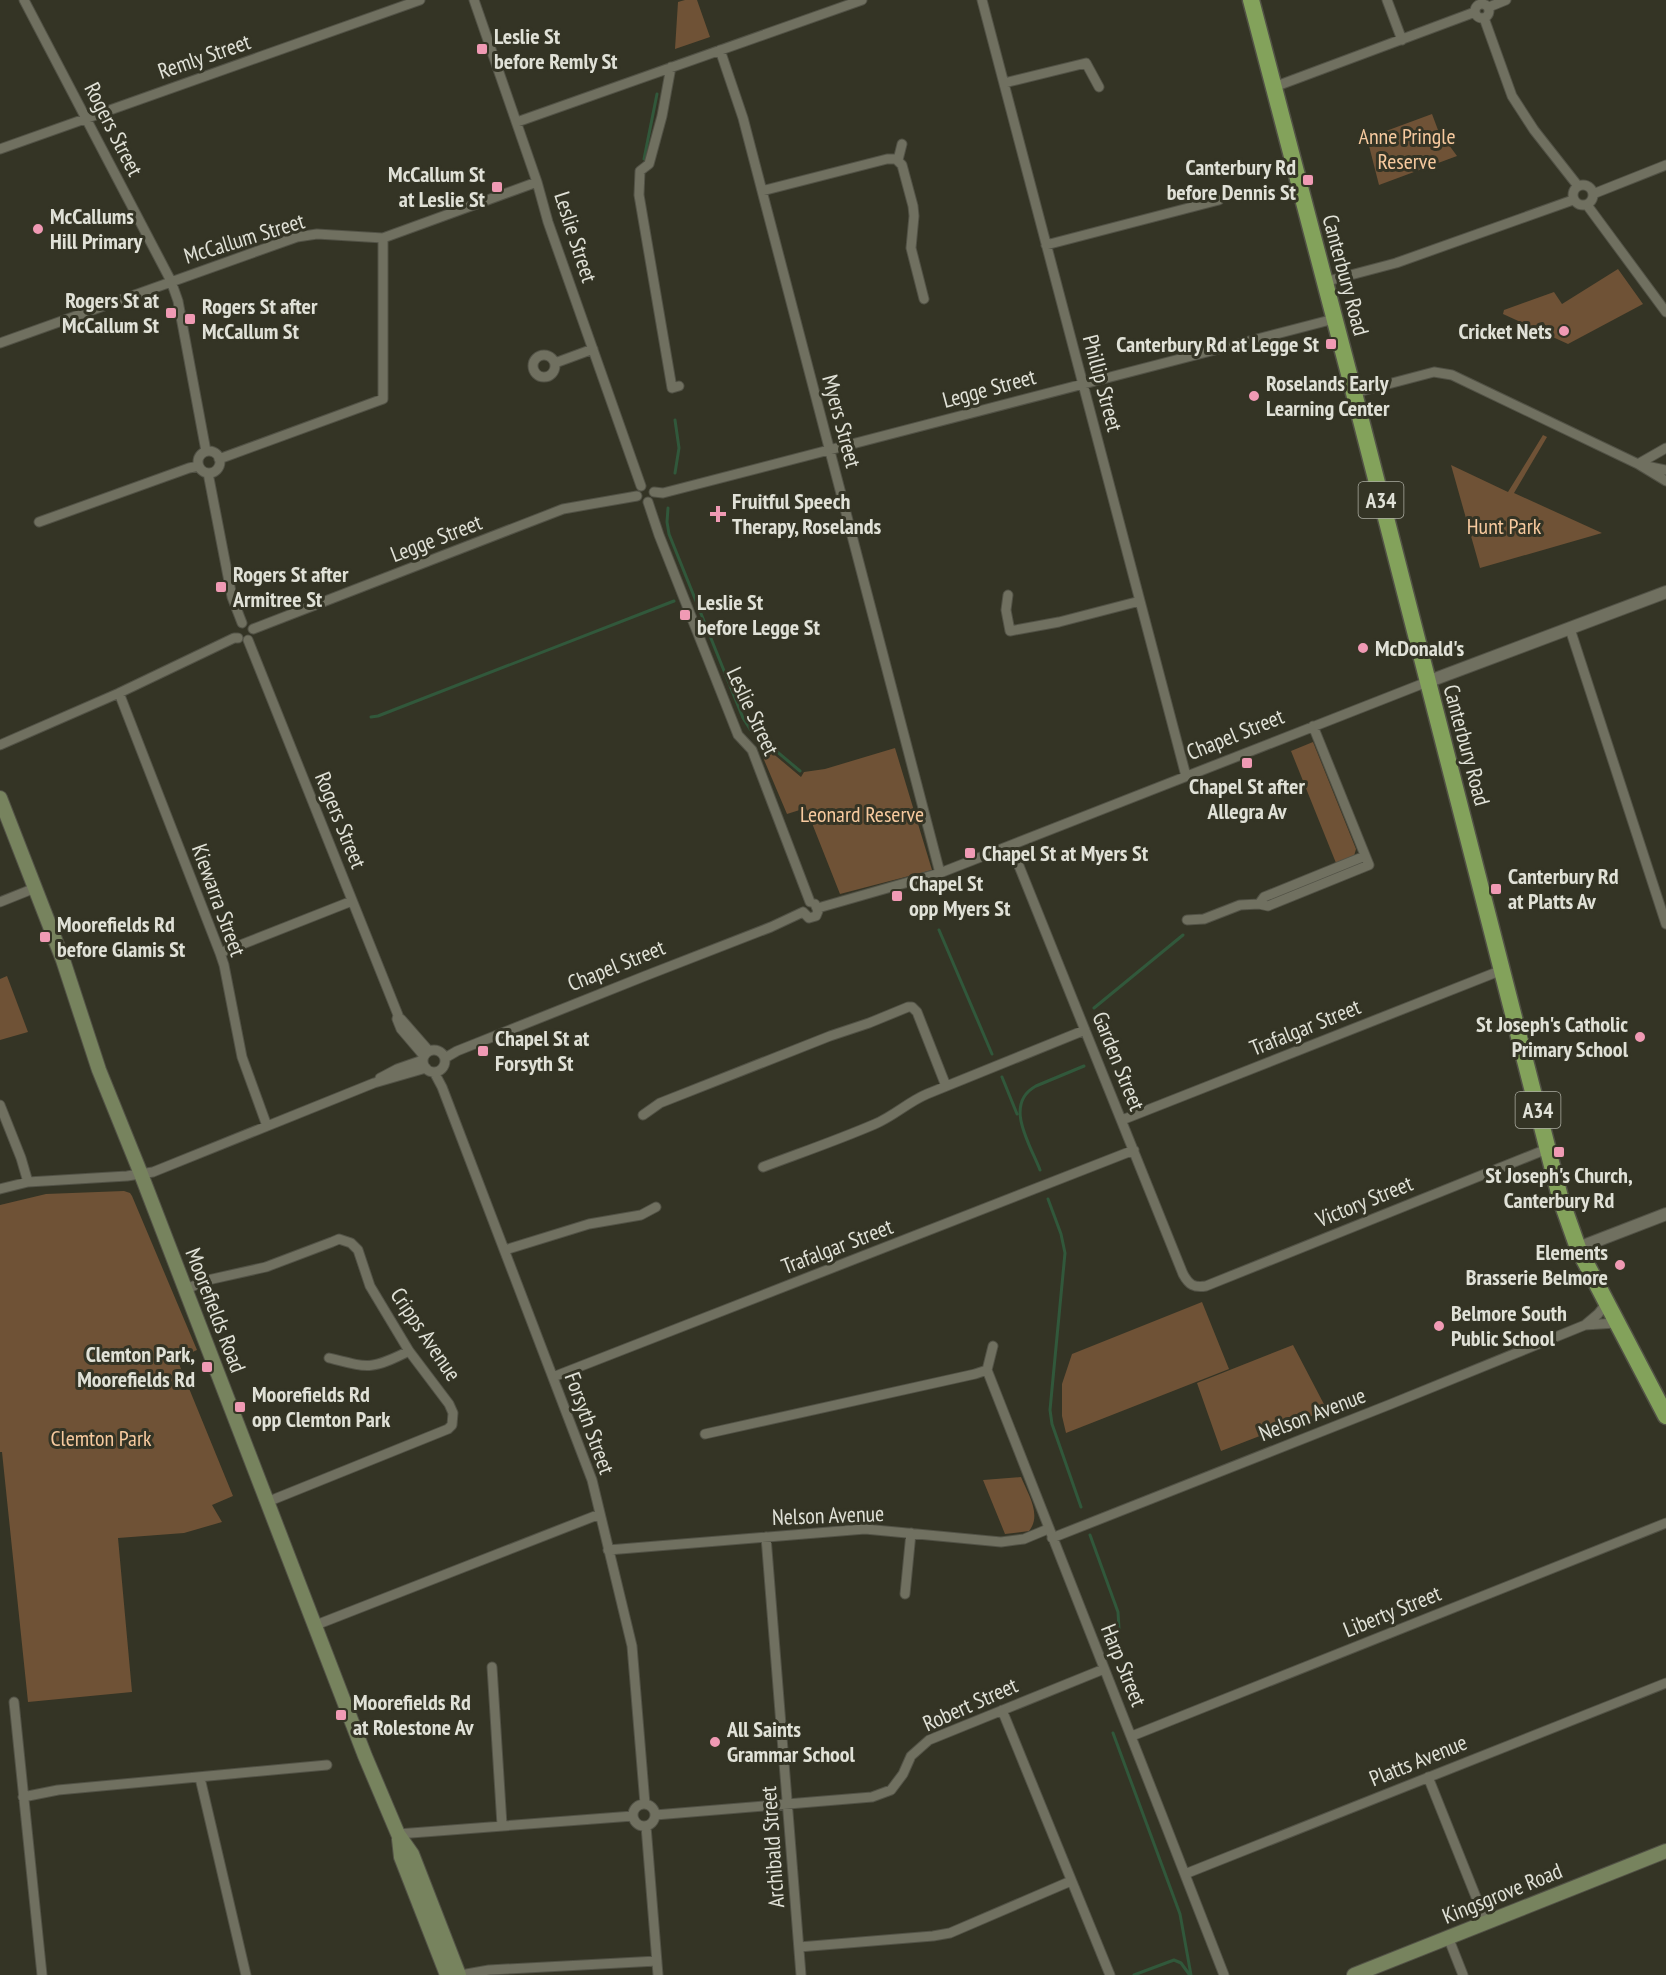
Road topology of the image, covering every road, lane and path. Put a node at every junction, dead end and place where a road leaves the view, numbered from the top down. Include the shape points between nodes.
1 (24, 0) edge
2 (420, 0) edge
3 (474, 0) edge
4 (862, 0) edge
5 (982, 0) edge
6 (1251, 0) edge
7 (1387, 0) edge
8 (1506, 0) edge
9 (1489, 7) junction
10 (1475, 12) junction
11 (1484, 18) junction
12 (1402, 40) junction
13 (720, 50) junction
14 (671, 68) junction
15 (1004, 83) junction
16 (1098, 87) dead end
17 (1274, 87) junction
18 (86, 118) junction
19 (517, 122) junction
20 (902, 144) dead end
21 (0, 149) edge
22 (898, 160) junction
23 (1666, 165) edge
24 (537, 182) junction
25 (1578, 186) junction
26 (762, 191) junction
27 (1593, 194) junction
28 (1220, 200) dead end
29 (1573, 200) junction
30 (1587, 205) junction
31 (383, 238) junction
32 (1046, 245) junction
33 (171, 281) junction
34 (1324, 282) junction
35 (924, 299) dead end
36 (1666, 312) edge
37 (1334, 319) junction
38 (0, 343) edge
39 (592, 349) junction
40 (555, 363) dead end
41 (1083, 384) junction
42 (679, 386) dead end
43 (1354, 393) junction
44 (1666, 448) edge
45 (830, 450) junction
46 (206, 451) junction
47 (219, 459) junction
48 (1638, 464) junction
49 (199, 466) junction
50 (1666, 470) edge
51 (208, 473) junction
52 (1666, 481) edge
53 (641, 486) junction
54 (654, 492) junction
55 (637, 496) junction
56 (648, 502) junction
57 (39, 522) dead end
58 (1666, 592) edge
59 (1008, 595) dead end
60 (1140, 601) junction
61 (242, 623) junction
62 (253, 629) junction
63 (1570, 629) junction
64 (238, 638) junction
65 (248, 640) junction
66 (1427, 682) junction
67 (119, 693) junction
68 (1313, 726) junction
69 (0, 745) edge
70 (1186, 776) junction
71 (0, 798) edge
72 (1011, 846) junction
73 (940, 873) junction
74 (35, 888) junction
75 (0, 902) edge
76 (352, 902) junction
77 (814, 905) junction
78 (1187, 920) dead end
79 (1666, 924) edge
80 (220, 953) junction
81 (1502, 970) junction
82 (398, 1015) junction
83 (1084, 1030) junction
84 (408, 1038) junction
85 (444, 1058) junction
86 (427, 1062) junction
87 (397, 1069) junction
88 (374, 1083) junction
89 (946, 1086) junction
90 (0, 1105) edge
91 (643, 1115) dead end
92 (1122, 1120) junction
93 (267, 1126) junction
94 (1547, 1149) junction
95 (1134, 1150) junction
96 (763, 1167) dead end
97 (141, 1174) junction
98 (28, 1182) junction
99 (0, 1189) edge
100 (656, 1207) dead end
101 (1666, 1214) edge
102 (1578, 1248) junction
103 (505, 1250) junction
104 (1195, 1287) joint
105 (186, 1289) junction
106 (1606, 1304) junction
107 (1616, 1323) junction
108 (1585, 1325) junction
109 (993, 1346) dead end
110 (409, 1351) junction
111 (329, 1358) dead end
112 (987, 1370) junction
113 (553, 1377) junction
114 (1666, 1416) edge
115 (705, 1434) dead end
116 (267, 1502) junction
117 (600, 1514) junction
118 (1666, 1523) edge
119 (911, 1533) junction
120 (1050, 1533) junction
121 (766, 1537) junction
122 (608, 1550) junction
123 (905, 1594) dead end
124 (316, 1625) junction
125 (492, 1666) dead end
126 (1104, 1669) junction
127 (1666, 1683) edge
128 (14, 1702) dead end
129 (1002, 1710) junction
130 (1132, 1736) junction
131 (327, 1765) dead end
132 (1428, 1777) junction
133 (200, 1778) junction
134 (23, 1797) junction
135 (788, 1803) junction
136 (645, 1804) junction
137 (655, 1815) junction
138 (633, 1816) junction
139 (502, 1825) junction
140 (646, 1826) junction
141 (398, 1834) junction
142 (1666, 1851) edge
143 (1185, 1874) junction
144 (1071, 1881) junction
145 (1486, 1922) junction
146 (1448, 1937) junction
147 (799, 1947) junction
148 (657, 1961) junction
149 (42, 1975) edge
150 (246, 1975) edge
151 (447, 1975) edge
152 (460, 1975) edge
153 (658, 1975) edge
154 (801, 1975) edge
155 (1110, 1975) edge
156 (1224, 1975) edge
157 (1354, 1975) edge
158 (1463, 1975) edge

1 - 18 street, Rogers Street
2 - 18 street, Remly Street
3 - 19 street, Leslie Street
4 - 13 street
5 - 15 street, Phillip Street
6 - 17 highway, Canterbury Road / A34
7 - 12 street
8 - 9 street
9 - 10 street via 1479,4
9 - 11 street
10 - 11 street
10 - 12 street
11 - 25 street via 1512,96
12 - 17 street
13 - 14 street
13 - 26 street, Myers Street
14 - 19 street
14 - 42 street via 649,164 640,171 639,195 672,388
15 - 16 street via 1086,63
15 - 32 street, Phillip Street
17 - 34 highway, Canterbury Road / A34
18 - 21 street, Remly Street
18 - 33 street, Rogers Street
19 - 24 street, Leslie Street
20 - 22 street
22 - 26 street via 887,159
22 - 35 street via 913,206 911,248
23 - 27 street
24 - 31 street, McCallum Street
24 - 39 street, Leslie Street
25 - 27 street via 1587,186
25 - 29 street via 1572,193
26 - 45 street, Myers Street
27 - 30 street
28 - 32 street
29 - 30 street
29 - 34 street via 1396,263
30 - 36 street
31 - 33 street, McCallum Street via 317,234 297,237
31 - 47 street via 383,399
32 - 41 street, Phillip Street
33 - 38 street, McCallum Street
33 - 46 street, Rogers Street
34 - 37 highway, Canterbury Road / A34
37 - 41 street, Legge Street
37 - 43 highway, Canterbury Road / A34
39 - 40 street
39 - 53 street, Leslie Street
41 - 45 street, Legge Street
41 - 60 street, Phillip Street
43 - 48 street via 1434,372 1452,375
43 - 66 highway, Canterbury Road / A34
44 - 48 street
45 - 54 street, Legge Street via 663,494
45 - 73 street, Myers Street
46 - 47 street
46 - 49 street via 199,457
47 - 51 street via 217,469
48 - 50 street
48 - 52 street
49 - 51 street
49 - 57 street
51 - 61 street via 232,597
53 - 54 street via 649,486
53 - 55 street
54 - 56 street
55 - 56 street
55 - 62 street, Legge Street via 563,509
56 - 77 street, Leslie Street via 738,735 752,750
58 - 63 street, Chapel Street
59 - 60 street via 1010,632
60 - 70 street, Phillip Street
61 - 62 street
61 - 64 street via 236,629
62 - 65 street
63 - 66 street, Chapel Street
63 - 79 street
64 - 65 street
64 - 67 street
65 - 76 street, Rogers Street
66 - 68 street, Chapel Street
66 - 81 highway, Canterbury Road / A34
67 - 69 street
67 - 80 street, Kiewarra Street
68 - 70 street, Chapel Street
68 - 78 street via 1367,860 1264,897 1259,904 1240,905 1204,919
70 - 72 street, Chapel Street
71 - 74 main road, Moorefields Road
72 - 73 street, Chapel Street
72 - 83 street, Garden Street
73 - 77 street, Chapel Street
74 - 75 street
74 - 97 main road, Moorefields Road via 99,1070
76 - 80 street
76 - 82 street, Rogers Street
77 - 85 street, Chapel Street via 818,914 814,917 806,917 803,912
80 - 93 street, Kiewarra Street via 242,1057
81 - 92 street, Trafalgar Street
81 - 94 highway, Canterbury Road / A34
82 - 84 street, Rogers Street via 399,1026
82 - 86 street, Rogers Street
83 - 89 street
83 - 92 street, Garden Street
84 - 86 street, Rogers Street
84 - 87 street via 412,1055
85 - 86 street via 438,1051
85 - 86 street via 442,1068
86 - 87 street
86 - 88 street
86 - 103 street, Forsyth Street via 442,1087
87 - 88 street
88 - 93 street
89 - 91 street via 917,1012 908,1007 660,1103
89 - 96 street via 914,1099 875,1124
90 - 98 street
92 - 95 street, Garden Street
93 - 97 street
94 - 102 highway, Canterbury Road / A34
94 - 104 street, Victory Street via 1206,1286
95 - 104 street, Garden Street via 1183,1274
95 - 113 street, Trafalgar Street
97 - 98 street
97 - 105 main road, Moorefields Road
98 - 99 street
100 - 103 street via 641,1215 589,1224
101 - 102 street
102 - 106 highway, Canterbury Road / A34
103 - 113 street, Forsyth Street
105 - 110 street, Cripps Avenue via 345,1240 358,1250 370,1286
105 - 116 main road, Moorefields Road
106 - 107 highway, Canterbury Road / A34
106 - 108 street, Nelson Avenue
107 - 108 street, Nelson Avenue
107 - 114 highway, Canterbury Road / A34
108 - 120 street, Nelson Avenue
109 - 112 street
110 - 111 street via 375,1366
110 - 116 street, Cripps Avenue via 449,1404 454,1418 451,1427
112 - 115 street
112 - 120 street, Harp Street
113 - 117 street, Forsyth Street via 592,1480
116 - 124 main road, Moorefields Road
117 - 122 street, Forsyth Street
117 - 124 street
118 - 130 street, Liberty Street
119 - 120 street, Nelson Avenue via 1001,1542
119 - 121 street, Nelson Avenue via 865,1529
119 - 123 street
120 - 126 street, Harp Street
121 - 122 street, Nelson Avenue
121 - 135 street, Archibald Street
122 - 136 street, Forsyth Street via 632,1646
124 - 141 main road, Moorefields Road
125 - 139 street
126 - 129 street, Robert Street
126 - 130 street, Harp Street
127 - 132 street, Platts Avenue
128 - 134 street
129 - 135 street, Robert Street via 929,1740 911,1756 891,1790 872,1797
129 - 144 street
130 - 143 street, Harp Street
131 - 133 street
132 - 143 street, Platts Avenue
132 - 145 street
133 - 134 street via 58,1790
133 - 150 street
134 - 149 street
135 - 137 street, Robert Street
135 - 147 street, Archibald Street
136 - 137 street via 651,1806
136 - 138 street via 635,1809
137 - 140 street
138 - 139 street
138 - 140 street via 637,1823
139 - 141 street
140 - 148 street
141 - 151 main road, Moorefields Road via 401,1857
141 - 152 main road, Moorefields Road via 412,1854
142 - 145 main road, Kingsgrove Road
143 - 156 street, Harp Street
144 - 147 street via 950,1932
144 - 155 street
145 - 146 main road, Kingsgrove Road
146 - 157 main road, Kingsgrove Road
146 - 158 street
147 - 154 street, Archibald Street
148 - 152 street
148 - 153 street

